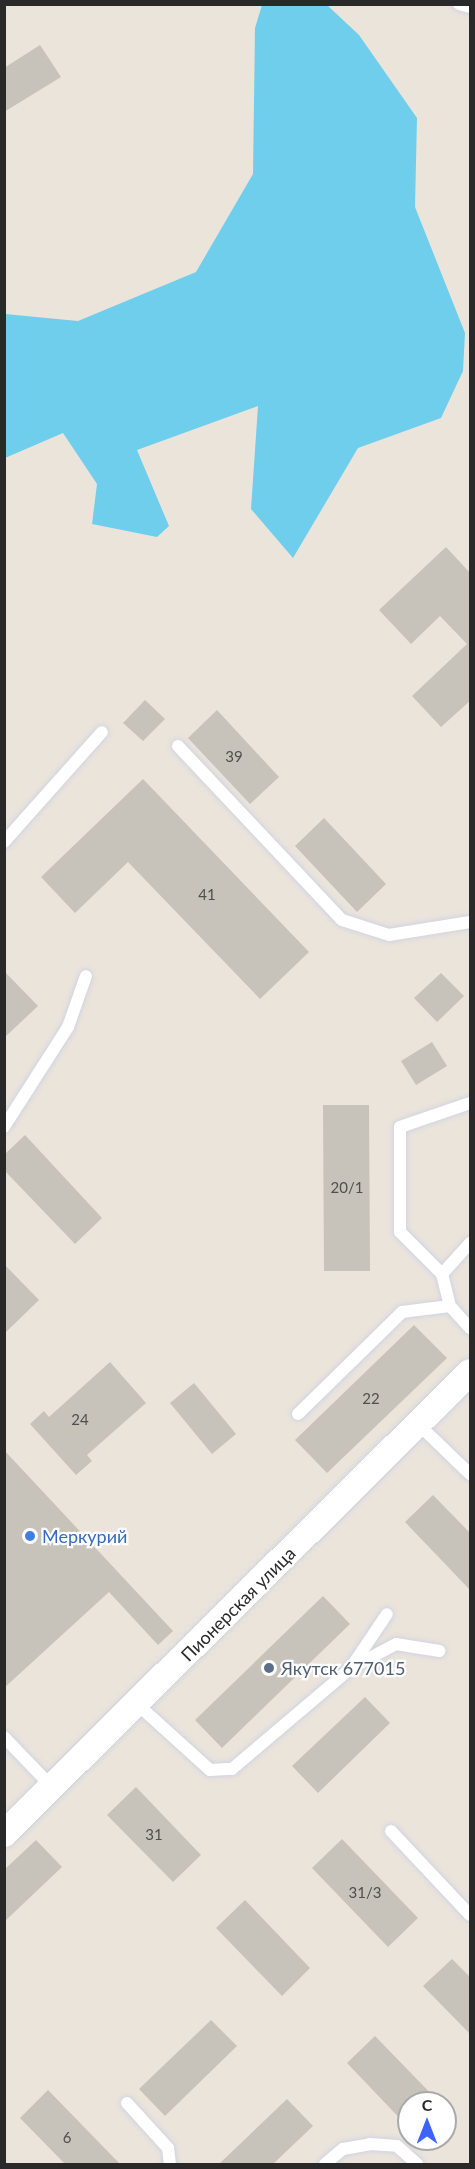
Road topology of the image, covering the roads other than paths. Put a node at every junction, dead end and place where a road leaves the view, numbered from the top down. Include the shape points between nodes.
1 (459, 4) edge
2 (471, 6) edge
3 (102, 732) dead end
4 (178, 746) dead end
5 (4, 842) edge
6 (471, 922) edge
7 (86, 976) dead end
8 (471, 1103) edge
9 (4, 1126) edge
10 (471, 1244) edge
11 (442, 1274) junction
12 (450, 1306) junction
13 (471, 1328) edge
14 (471, 1372) edge
15 (298, 1414) dead end
16 (417, 1423) junction
17 (471, 1474) edge
18 (387, 1614) dead end
19 (439, 1651) dead end
20 (350, 1669) junction
21 (137, 1704) junction
22 (4, 1737) edge
23 (51, 1786) junction
24 (391, 1831) dead end
25 (4, 1834) edge
26 (471, 1915) edge
27 (127, 2103) dead end
28 (170, 2164) edge
29 (325, 2164) edge
30 (417, 2164) edge

1 - 2 lane
3 - 5 lane
4 - 6 lane via 342,920 389,935
7 - 9 lane via 68,1027
8 - 11 lane via 400,1127 400,1232
10 - 11 lane
11 - 12 lane
12 - 13 lane
12 - 15 lane via 402,1312
14 - 16 street, Пионерская улица
16 - 17 lane
16 - 21 street, Пионерская улица
18 - 20 lane
19 - 20 lane via 396,1644
20 - 21 lane via 232,1769 210,1770
21 - 23 street, Пионерская улица
22 - 23 lane
23 - 25 street, Пионерская улица
24 - 26 lane
27 - 28 lane via 168,2148
29 - 30 lane via 344,2148 370,2144 397,2146

